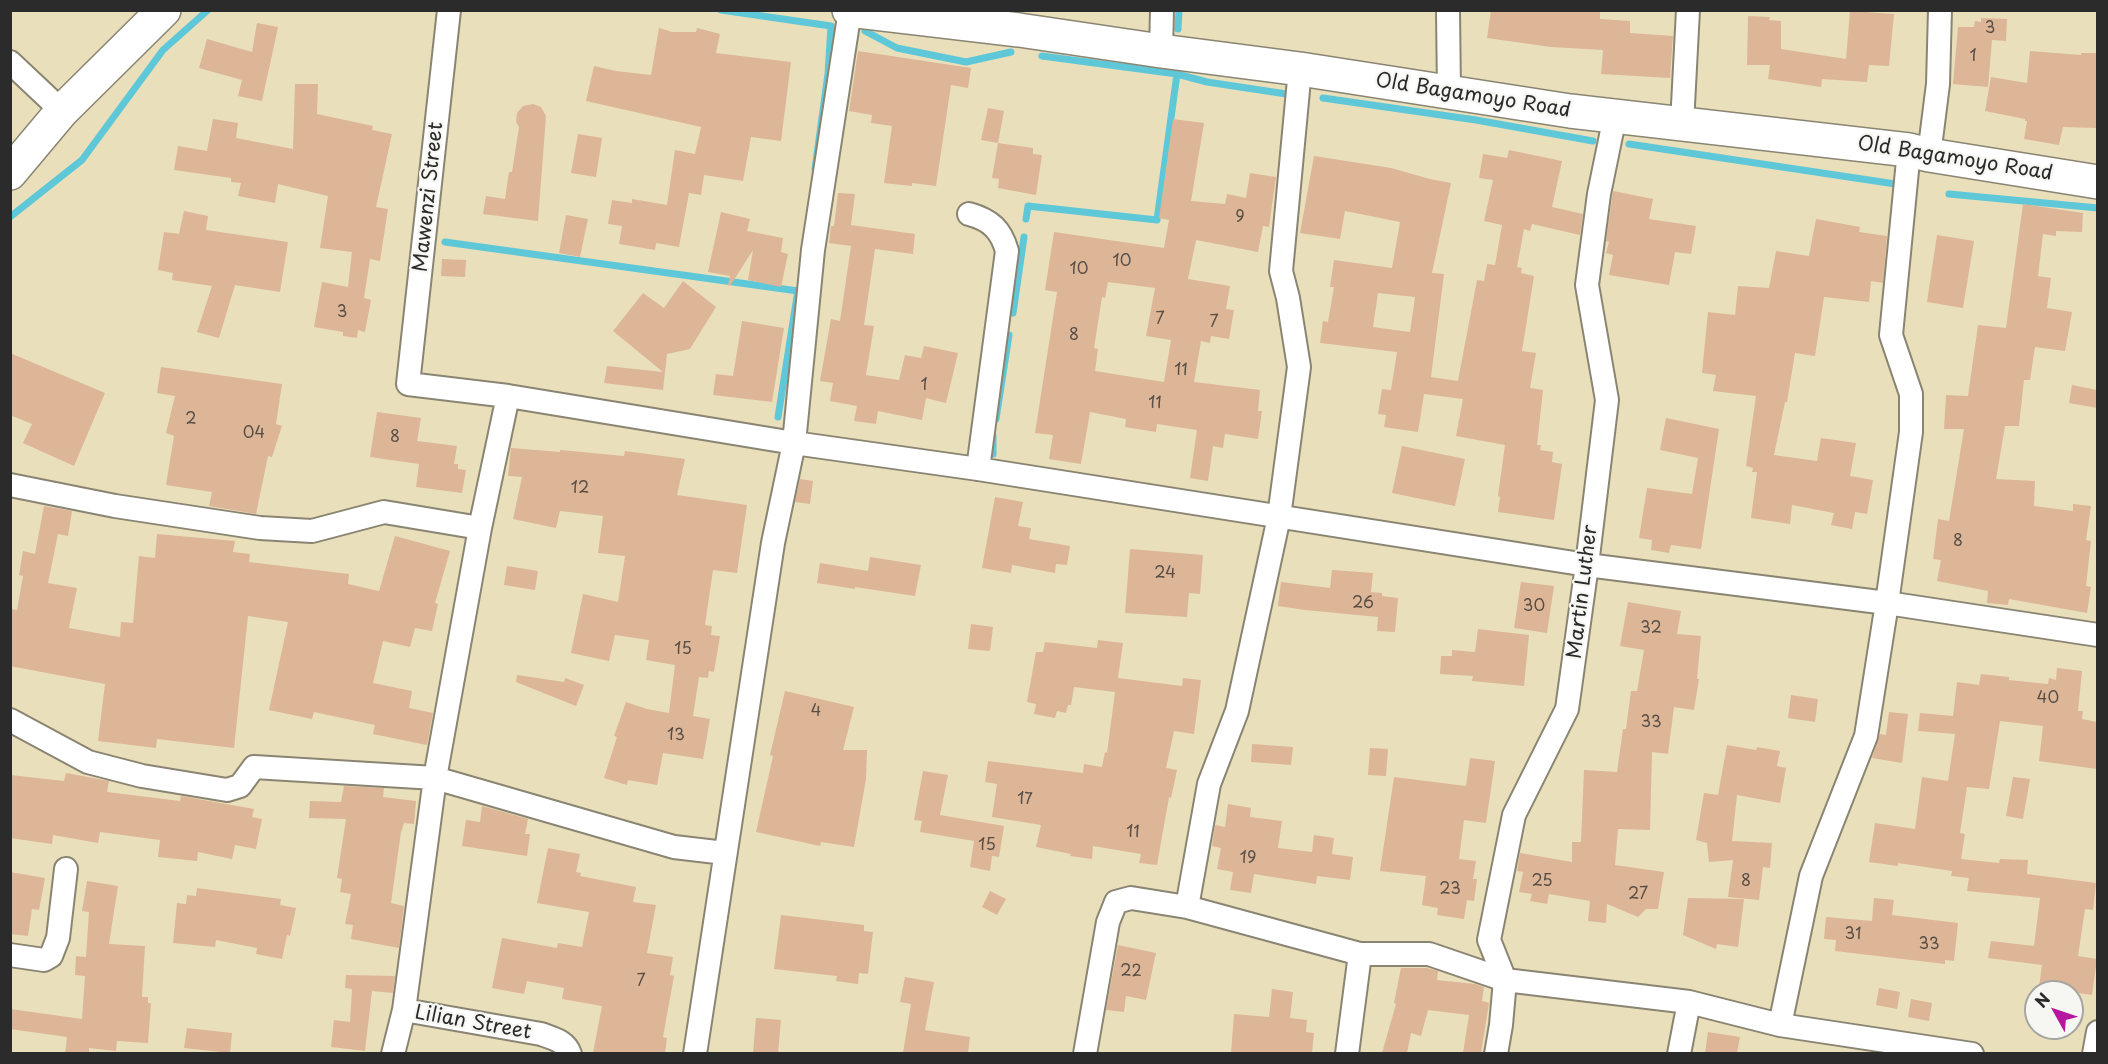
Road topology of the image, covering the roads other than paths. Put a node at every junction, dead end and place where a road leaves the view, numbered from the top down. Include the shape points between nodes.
1 (164, 10) edge
2 (449, 10) edge
3 (1162, 10) edge
4 (1448, 10) edge
5 (1688, 10) edge
6 (1940, 10) edge
7 (849, 11) edge
8 (1161, 51) junction
9 (10, 62) edge
10 (1300, 69) junction
11 (1449, 93) junction
12 (62, 111) junction
13 (1615, 116) junction
14 (1682, 124) junction
15 (1919, 152) junction
16 (10, 173) edge
17 (2097, 182) edge
18 (969, 214) dead end
19 (508, 396) junction
20 (794, 443) junction
21 (978, 469) junction
22 (10, 485) edge
23 (1279, 517) junction
24 (480, 528) junction
25 (1587, 565) junction
26 (1887, 603) junction
27 (2097, 635) edge
28 (10, 720) edge
29 (435, 778) junction
30 (725, 854) junction
31 (66, 869) dead end
32 (1187, 907) junction
33 (1360, 954) junction
34 (10, 955) edge
35 (1505, 980) junction
36 (1689, 1002) junction
37 (404, 1010) junction
38 (1780, 1025) junction
39 (2097, 1032) edge
40 (393, 1053) edge
41 (570, 1053) edge
42 (695, 1053) edge
43 (1085, 1053) edge
44 (1347, 1053) edge
45 (1496, 1053) edge
46 (1678, 1053) edge
47 (1972, 1053) edge
48 (2094, 1053) edge

1 - 12 main road
2 - 19 street, Mawenzi Street via 408,384
3 - 8 street
4 - 11 street
5 - 14 street
6 - 15 street via 1938,84
7 - 8 main road, Old Bagamoyo Road
7 - 20 street via 813,250
8 - 10 main road, Old Bagamoyo Road
9 - 12 street
10 - 11 main road, Old Bagamoyo Road
10 - 23 street via 1281,272 1299,367
11 - 13 main road, Old Bagamoyo Road
12 - 16 main road
13 - 14 main road, Old Bagamoyo Road
13 - 25 street, Martin Luther via 1599,194 1587,285 1606,400
14 - 15 main road, Old Bagamoyo Road
15 - 17 main road, Old Bagamoyo Road
15 - 26 street via 1892,310 1891,335 1911,394 1911,432
18 - 21 street via 995,225 1007,251
19 - 20 street
19 - 24 street
20 - 21 street
20 - 30 street via 773,543
21 - 23 street
22 - 24 street via 114,506 260,528 312,531 384,512
23 - 25 street
23 - 32 street via 1237,711 1209,784
24 - 29 street
25 - 26 street
25 - 35 street, Martin Luther via 1567,709 1514,815 1489,940
26 - 27 street
26 - 38 street via 1866,736 1811,876
28 - 29 street via 88,762 142,776 227,790 240,786 254,767
29 - 30 street via 674,847
29 - 37 street
30 - 42 street
31 - 34 street via 58,938 51,956 44,960
32 - 33 street
32 - 43 street via 1131,898 1116,902 1105,933
33 - 35 street via 1429,954
33 - 44 street
35 - 36 street
35 - 45 street, Martin Luther
36 - 38 street
36 - 46 street
37 - 40 street
37 - 41 street, Lilian Street via 541,1035 558,1040
38 - 47 street
39 - 48 street

